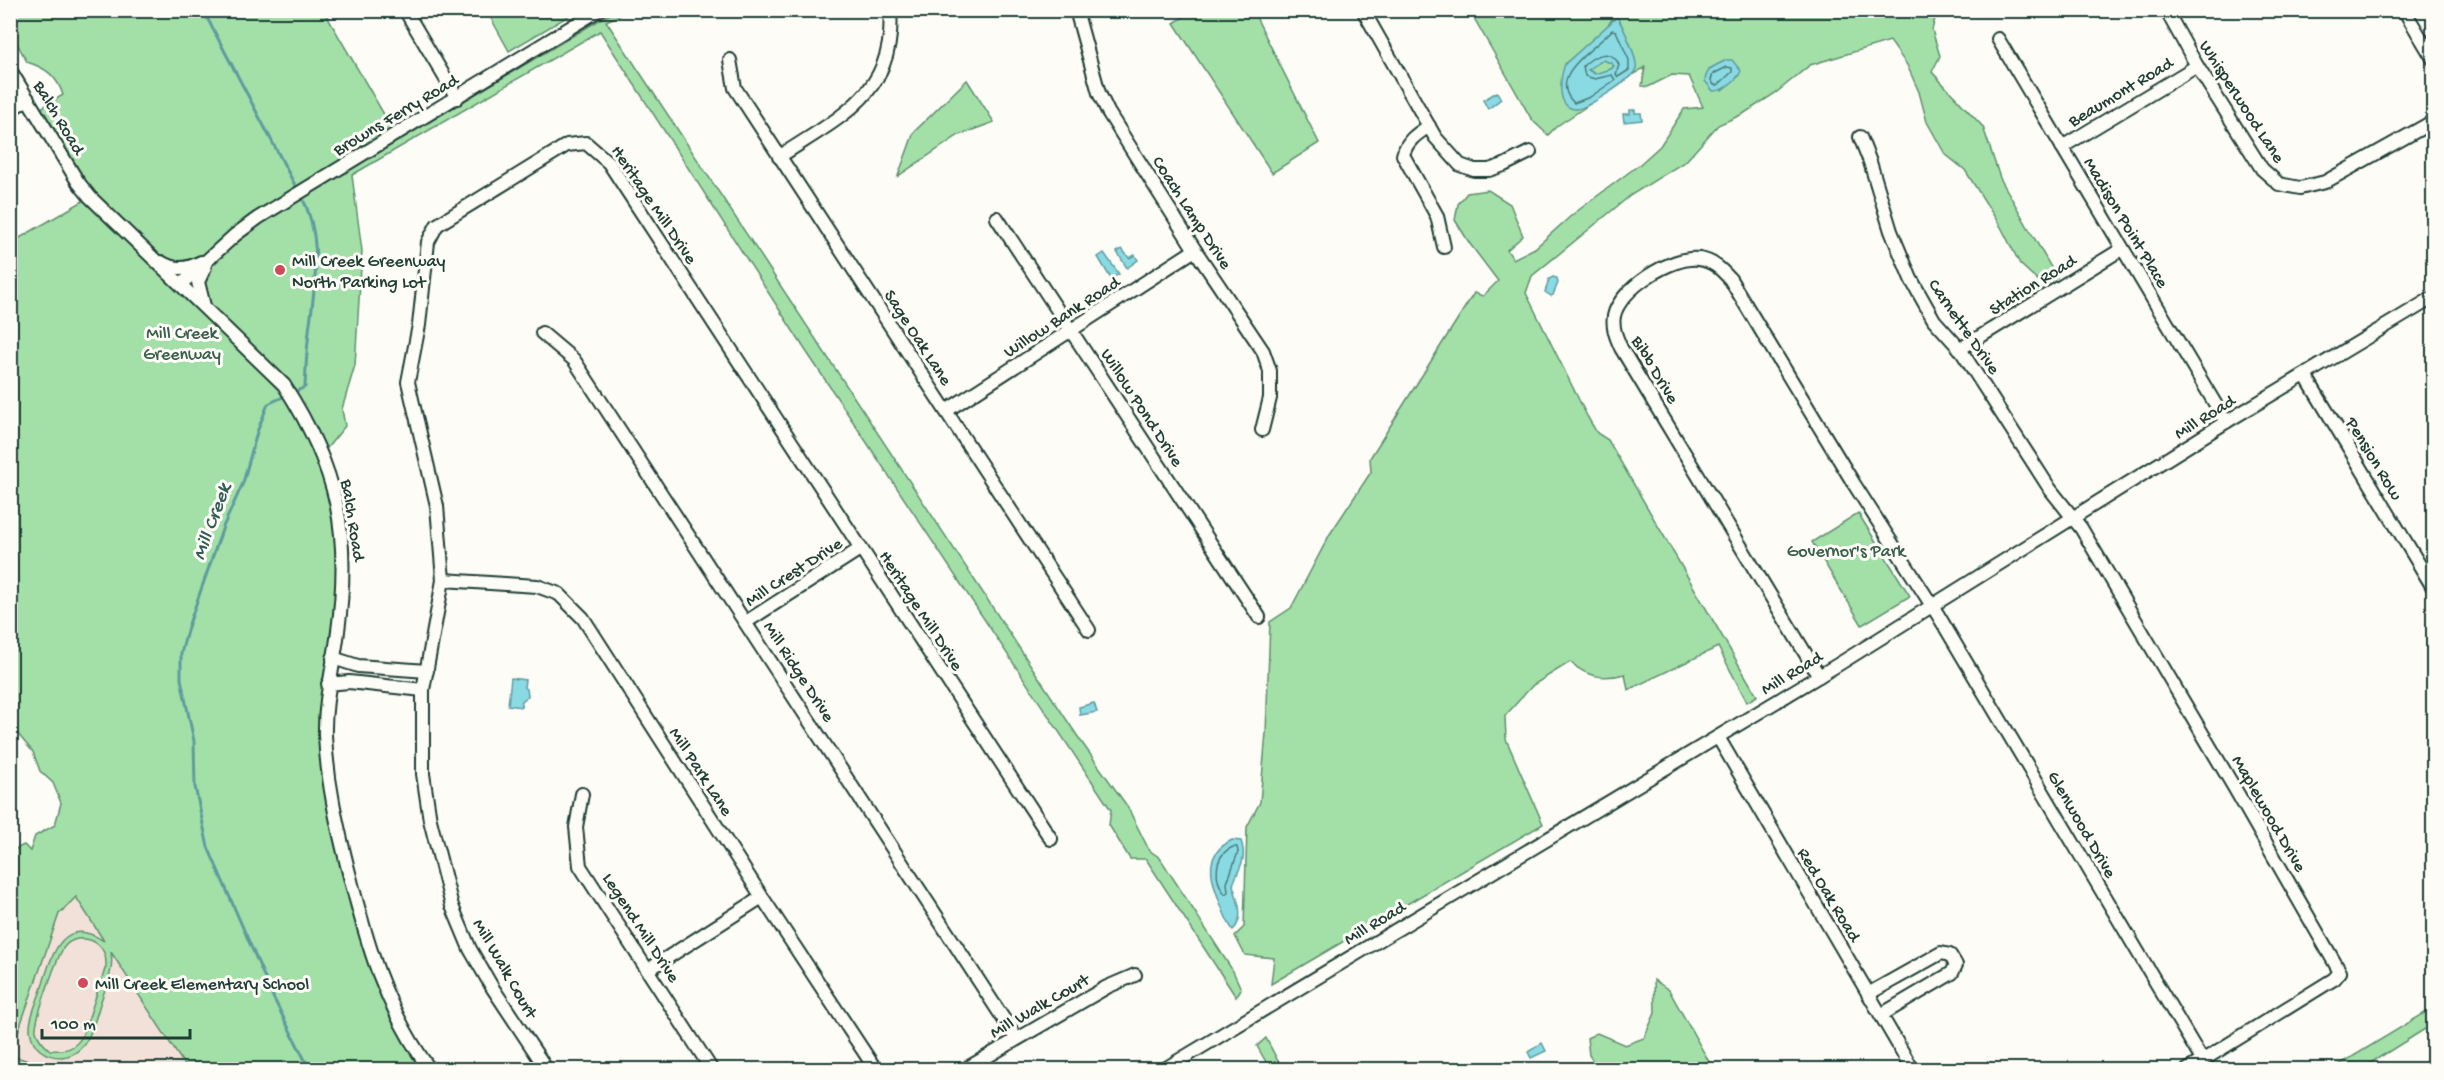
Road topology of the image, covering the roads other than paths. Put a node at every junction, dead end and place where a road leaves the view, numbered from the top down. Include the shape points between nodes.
1 (405, 10) edge
2 (599, 10) edge
3 (890, 10) edge
4 (1076, 10) edge
5 (1363, 10) edge
6 (2166, 10) edge
7 (2404, 10) edge
8 (1998, 39) dead end
9 (730, 60) dead end
10 (2433, 60) edge
11 (2197, 66) junction
12 (10, 70) edge
13 (457, 98) junction
14 (28, 99) junction
15 (10, 110) edge
16 (2433, 121) edge
17 (1429, 126) junction
18 (1860, 137) dead end
19 (2062, 147) junction
20 (1530, 152) dead end
21 (779, 157) junction
22 (997, 218) dead end
23 (1444, 247) dead end
24 (2122, 249) junction
25 (1195, 250) junction
26 (215, 254) junction
27 (152, 257) junction
28 (181, 284) junction
29 (2433, 297) edge
30 (204, 308) junction
31 (1072, 331) junction
32 (542, 333) dead end
33 (1960, 349) junction
34 (2305, 375) junction
35 (946, 411) junction
36 (2226, 422) junction
37 (1262, 430) dead end
38 (2073, 518) junction
39 (860, 549) junction
40 (443, 580) junction
41 (2433, 589) edge
42 (1933, 605) junction
43 (1259, 617) dead end
44 (746, 622) junction
45 (1089, 630) dead end
46 (333, 658) junction
47 (427, 671) junction
48 (1819, 676) junction
49 (328, 684) junction
50 (423, 690) junction
51 (1718, 737) junction
52 (423, 774) joint
53 (582, 795) dead end
54 (1051, 839) dead end
55 (762, 897) junction
56 (648, 970) junction
57 (1135, 975) dead end
58 (1868, 994) junction
59 (1881, 1015) junction
60 (1016, 1038) junction
61 (2202, 1060) junction
62 (430, 1070) edge
63 (547, 1070) edge
64 (712, 1070) edge
65 (876, 1070) edge
66 (964, 1070) edge
67 (1163, 1070) edge
68 (1913, 1070) edge
69 (2187, 1070) edge

1 - 13 street
2 - 13 street, Browns Ferry Road
3 - 21 street via 888,55 877,81 860,101
4 - 25 street, Coach Lamp Drive via 1108,112
5 - 17 street
6 - 11 street, Whisperwood Lane
7 - 10 street
8 - 19 street, Madison Point Place
9 - 21 street, Sage Oak Lane via 735,88
11 - 16 street, Whisperwood Lane via 2262,169 2279,184 2300,188 2325,182
11 - 19 street, Beaumont Road
12 - 14 street, Balch Road
13 - 26 street, Browns Ferry Road via 258,218
14 - 15 street
14 - 27 street, Balch Road via 78,182
17 - 20 street via 1449,155 1474,170 1489,170
17 - 23 street via 1412,137 1403,155 1437,216
18 - 33 street, Carnette Drive via 1911,279 1934,320
19 - 24 street, Madison Point Place
21 - 35 street, Sage Oak Lane
22 - 31 street, Willow Pond Drive
24 - 33 street, Station Road
24 - 36 street, Madison Point Place
25 - 31 street, Willow Bank Road
25 - 37 street, Coach Lamp Drive via 1263,351 1270,371 1270,398
26 - 27 street, Browns Ferry Road via 189,268 169,267
26 - 28 street, Browns Ferry Road
26 - 30 street, Browns Ferry Road via 198,282
27 - 28 street, Balch Road
28 - 30 street, Balch Road
29 - 34 street, Mill Road
30 - 46 street, Balch Road via 284,385 322,453 336,496 342,533 344,579
31 - 35 street, Willow Bank Road
31 - 43 street, Willow Pond Drive
32 - 44 street, Mill Ridge Drive via 574,360
33 - 38 street, Carnette Drive via 2064,510
34 - 36 street, Mill Road
34 - 41 street, Pension Row
35 - 45 street, Sage Oak Lane
36 - 38 street, Mill Road
38 - 42 street, Mill Road
38 - 61 street, Maplewood Drive via 2340,972
39 - 40 street, Heritage Mill Drive via 609,163 586,143 567,145 453,214 437,225 428,242 408,382 437,506
39 - 44 street, Mill Crest Drive
39 - 54 street, Heritage Mill Drive
40 - 47 street, Heritage Mill Drive
40 - 55 street, Mill Park Lane via 537,586 559,594 583,618
42 - 48 street, Mill Road
42 - 48 street, Bibb Drive via 1854,484 1730,279 1718,266 1701,259 1674,262 1633,287 1614,316 1620,348
42 - 61 street, Glenwood Drive
44 - 60 street, Mill Ridge Drive
46 - 47 street via 358,666
46 - 49 street, Balch Road
47 - 50 street, Heritage Mill Drive
48 - 51 street, Mill Road
49 - 50 street via 349,682
49 - 62 street, Balch Road via 325,735 334,810 359,914 378,977 393,1010
50 - 52 street, Heritage Mill Drive
51 - 58 street, Red Oak Road
51 - 67 street, Mill Road
52 - 63 street, Mill Walk Court via 430,820 452,906 470,949
53 - 56 street, Legend Mill Drive via 576,827 580,866
55 - 56 street
55 - 65 street, Mill Park Lane
56 - 64 street, Legend Mill Drive
57 - 60 street, Mill Walk Court
58 - 59 street, Red Oak Road
58 - 59 street via 1941,953 1950,955 1956,965 1952,973
59 - 68 street, Red Oak Road
60 - 66 street, Mill Walk Court
61 - 69 street, Maplewood Drive

